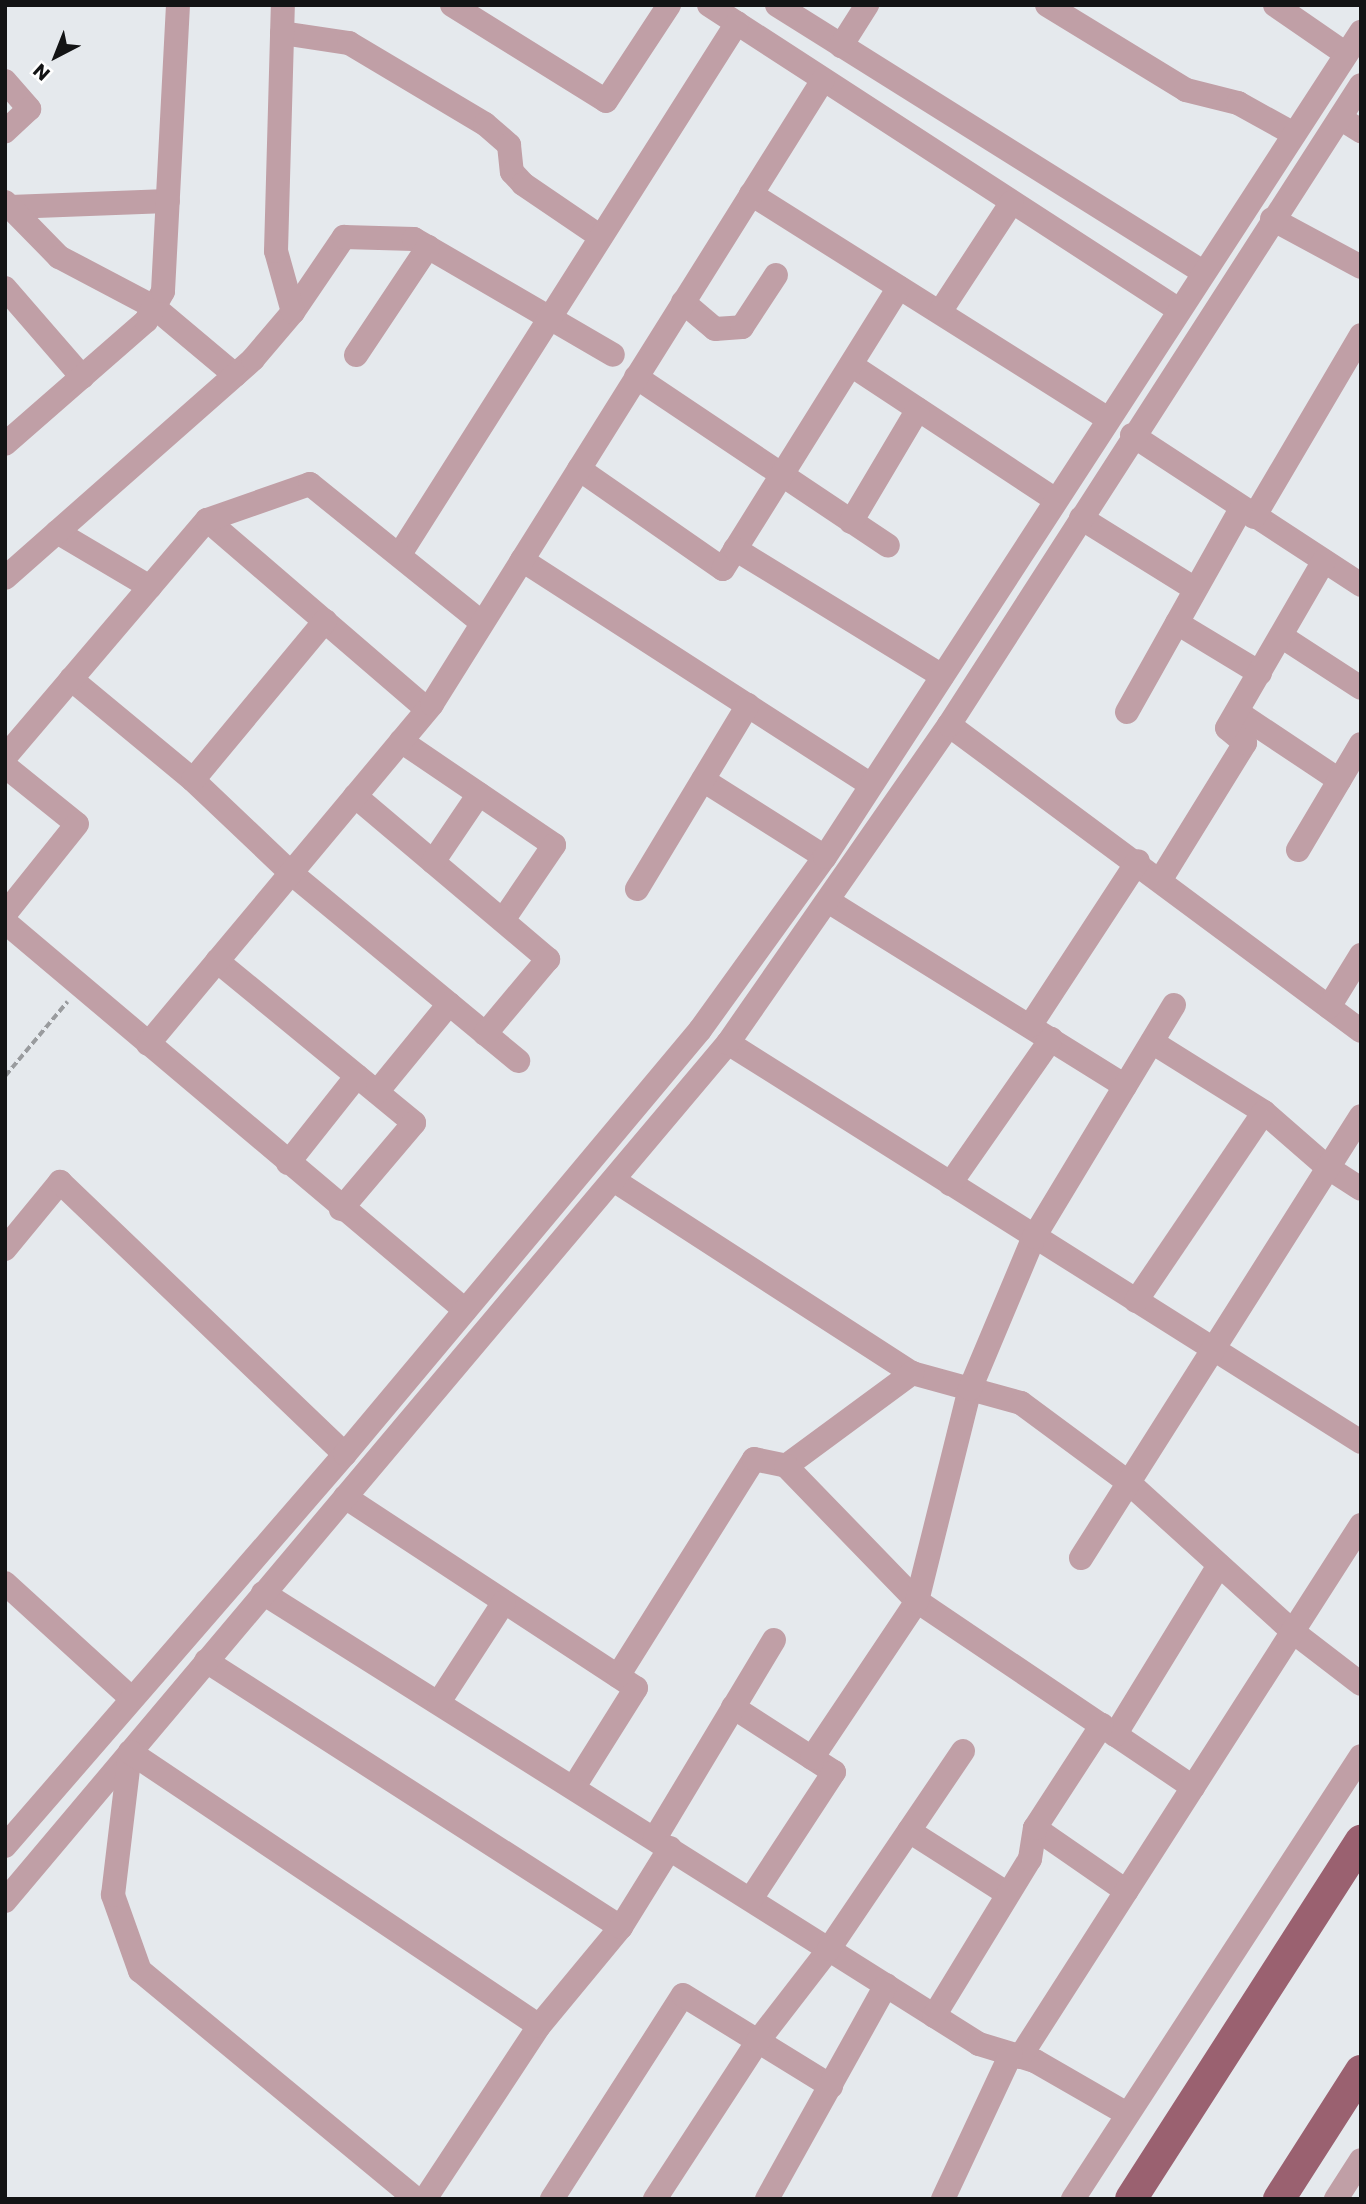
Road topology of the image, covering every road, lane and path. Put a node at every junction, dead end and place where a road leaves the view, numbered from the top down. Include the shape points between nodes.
1 (178, 5) edge
2 (283, 5) edge
3 (452, 5) edge
4 (669, 5) edge
5 (709, 5) edge
6 (777, 5) edge
7 (867, 5) edge
8 (1046, 5) edge
9 (1275, 5) edge
10 (737, 23) junction
11 (1361, 32) edge
12 (282, 33) junction
13 (841, 46) junction
14 (1346, 54) junction
15 (823, 79) junction
16 (5, 81) edge
17 (1361, 85) edge
18 (1340, 118) junction
19 (5, 131) edge
20 (1361, 131) edge
21 (1294, 134) junction
22 (751, 194) junction
23 (168, 201) junction
24 (1012, 202) junction
25 (8, 205) edge
26 (1272, 219) junction
27 (601, 237) junction
28 (428, 247) junction
29 (1361, 267) edge
30 (1203, 272) junction
31 (776, 275) dead end
32 (899, 287) junction
33 (5, 288) edge
34 (683, 303) junction
35 (154, 307) junction
36 (1179, 310) junction
37 (293, 312) junction
38 (940, 312) junction
39 (549, 319) junction
40 (1361, 335) edge
41 (356, 355) dead end
42 (613, 355) dead end
43 (851, 365) junction
44 (235, 375) junction
45 (82, 377) junction
46 (636, 377) junction
47 (918, 409) junction
48 (1107, 418) junction
49 (1132, 435) junction
50 (5, 444) edge
51 (579, 469) junction
52 (780, 477) junction
53 (1054, 499) junction
54 (1247, 513) junction
55 (1081, 518) junction
56 (207, 520) junction
57 (850, 522) junction
58 (57, 532) junction
59 (888, 546) dead end
60 (735, 549) junction
61 (400, 554) junction
62 (522, 561) junction
63 (1324, 562) junction
64 (1357, 575) edge
65 (5, 578) edge
66 (150, 587) junction
67 (1195, 589) junction
68 (325, 621) junction
69 (482, 623) junction
70 (1177, 623) junction
71 (1281, 636) junction
72 (1260, 673) junction
73 (942, 676) junction
74 (71, 679) junction
75 (1361, 688) edge
76 (748, 705) junction
77 (427, 709) junction
78 (1127, 712) dead end
79 (1237, 712) junction
80 (949, 725) junction
81 (401, 741) junction
82 (1361, 744) edge
83 (5, 757) edge
84 (5, 766) edge
85 (193, 780) junction
86 (703, 780) junction
87 (1339, 780) junction
88 (870, 785) junction
89 (479, 794) junction
90 (355, 796) junction
91 (1297, 850) dead end
92 (825, 857) junction
93 (1138, 861) junction
94 (433, 862) junction
95 (291, 873) junction
96 (1161, 879) junction
97 (637, 889) dead end
98 (828, 901) junction
99 (5, 914) edge
100 (503, 920) junction
101 (5, 922) edge
102 (1361, 955) edge
103 (217, 961) junction
104 (80, 986) junction
105 (449, 1004) junction
106 (1174, 1005) dead end
107 (1329, 1007) junction
108 (1361, 1031) edge
109 (1040, 1033) junction
110 (485, 1034) junction
111 (1152, 1042) junction
112 (727, 1043) junction
113 (148, 1044) junction
114 (518, 1061) dead end
115 (5, 1076) edge
116 (357, 1076) junction
117 (1125, 1086) junction
118 (377, 1092) junction
119 (1264, 1112) junction
120 (1361, 1116) edge
121 (288, 1163) junction
122 (1327, 1167) junction
123 (615, 1181) junction
124 (950, 1185) junction
125 (1361, 1189) edge
126 (341, 1209) junction
127 (1034, 1237) junction
128 (5, 1249) edge
129 (1136, 1301) junction
130 (466, 1310) junction
131 (1216, 1351) junction
132 (912, 1373) junction
133 (970, 1389) junction
134 (1361, 1442) edge
135 (345, 1454) junction
136 (786, 1466) junction
137 (1129, 1483) junction
138 (345, 1497) junction
139 (1361, 1525) edge
140 (1081, 1558) dead end
141 (1219, 1565) junction
142 (5, 1583) edge
143 (263, 1593) junction
144 (917, 1601) junction
145 (504, 1602) junction
146 (1292, 1631) junction
147 (774, 1640) dead end
148 (206, 1661) junction
149 (618, 1676) junction
150 (1361, 1684) edge
151 (130, 1697) junction
152 (439, 1702) junction
153 (733, 1707) junction
154 (1109, 1730) junction
155 (963, 1751) dead end
156 (130, 1752) junction
157 (1361, 1756) edge
158 (812, 1758) junction
159 (574, 1787) junction
160 (1193, 1787) junction
161 (1035, 1828) junction
162 (909, 1831) junction
163 (9, 1835) edge
164 (1361, 1841) edge
165 (663, 1843) junction
166 (1126, 1891) junction
167 (1009, 1894) junction
168 (751, 1899) junction
169 (5, 1901) edge
170 (621, 1927) junction
171 (829, 1949) junction
172 (886, 1985) junction
173 (934, 2016) junction
174 (539, 2026) junction
175 (758, 2041) junction
176 (1016, 2055) junction
177 (1361, 2071) edge
178 (831, 2087) junction
179 (1127, 2114) junction
180 (1361, 2160) edge
181 (771, 2197) edge
182 (416, 2199) edge
183 (425, 2199) edge
184 (552, 2199) edge
185 (655, 2199) edge
186 (943, 2199) edge
187 (1073, 2199) edge
188 (1132, 2199) edge
189 (1279, 2199) edge
190 (1336, 2199) edge

1 - 23 street
2 - 12 street
3 - 4 street via 606,101
5 - 10 street
6 - 13 street
7 - 13 street
8 - 21 street via 1186,90 1238,103
9 - 14 street
10 - 15 street
10 - 27 street
11 - 14 street
12 - 27 street via 349,43 485,124 509,145 512,172 523,184
12 - 37 street via 276,251
13 - 30 street
14 - 21 street
15 - 22 street
15 - 24 street
16 - 19 street via 29,109
17 - 18 street
18 - 20 street
18 - 26 street
21 - 30 street
22 - 32 street
22 - 34 street
23 - 25 street
23 - 35 street via 163,291
24 - 36 street
24 - 38 street
25 - 35 street via 59,257
26 - 29 street
26 - 49 street
27 - 39 street
28 - 37 street via 414,239 344,237
28 - 39 street
28 - 41 street
30 - 36 street
31 - 34 street via 743,327 715,329
32 - 38 street
32 - 43 street
33 - 45 street
34 - 46 street
35 - 44 street
35 - 45 street via 146,321
36 - 48 street
37 - 44 street
38 - 48 street
39 - 42 street
39 - 61 street
40 - 54 street
43 - 47 street
43 - 52 street
44 - 58 street
45 - 50 street
46 - 51 street
46 - 52 street
47 - 53 street
47 - 57 street
48 - 53 street
49 - 54 street
49 - 55 street
51 - 60 street via 723,569
51 - 62 street
52 - 57 street
52 - 60 street
53 - 73 street
54 - 63 street
54 - 67 street
55 - 67 street
55 - 80 street
56 - 61 street via 310,484
56 - 66 street
56 - 68 street
57 - 59 street
58 - 65 street
58 - 66 street
60 - 73 street
61 - 69 street
62 - 69 street
62 - 76 street
63 - 64 street
63 - 71 street
66 - 74 street
67 - 70 street
68 - 77 street
68 - 85 street
69 - 77 street
70 - 72 street
70 - 78 street
71 - 72 street
71 - 75 street
72 - 79 street
73 - 88 street
74 - 83 street
74 - 85 street
76 - 86 street
76 - 88 street
77 - 81 street
79 - 87 street
79 - 96 street via 1227,728 1245,743
80 - 93 street
80 - 98 street
81 - 89 street
81 - 90 street
82 - 87 street
84 - 99 street via 77,824
85 - 95 street
86 - 92 street
86 - 97 street
87 - 91 street
88 - 92 street
89 - 94 street
89 - 100 street via 554,845
90 - 94 street
90 - 95 street
92 - 130 street via 700,1030
93 - 96 street
93 - 109 street
94 - 100 street
95 - 103 street
95 - 105 street
96 - 107 street
98 - 109 street
98 - 112 street
100 - 110 street via 548,958
101 - 104 street
102 - 107 street
103 - 113 street
103 - 116 street
104 - 113 street
104 - 115 path
105 - 110 street
105 - 118 street
106 - 111 street
107 - 108 street
109 - 117 street
109 - 124 street
110 - 114 street
111 - 117 street
111 - 119 street
112 - 123 street
112 - 124 street
113 - 121 street
116 - 118 street
116 - 121 street
117 - 127 street
118 - 126 street via 414,1123
119 - 122 street
119 - 129 street
120 - 122 street
121 - 126 street
122 - 125 street
122 - 131 street
123 - 132 street
123 - 138 street
124 - 127 street
126 - 130 street
127 - 129 street
127 - 133 street
128 - 135 street via 60,1182
129 - 131 street
130 - 135 street
131 - 134 street
131 - 137 street
132 - 133 street
132 - 136 street
133 - 137 street via 1021,1403
133 - 144 street
135 - 151 street
136 - 144 street
136 - 149 street via 754,1459
137 - 140 street
137 - 141 street
138 - 143 street
138 - 145 street
139 - 146 street
141 - 146 street
141 - 154 street
142 - 151 street
143 - 148 street
143 - 152 street
144 - 154 street
144 - 158 street
145 - 149 street
145 - 152 street
146 - 150 street
146 - 160 street
147 - 153 street
148 - 156 street
148 - 170 street
149 - 159 street via 636,1688
151 - 163 street
152 - 159 street
153 - 158 street
153 - 165 street
154 - 160 street
154 - 161 street
155 - 162 street
156 - 169 street
156 - 174 street
156 - 182 street via 113,1895 140,1970
157 - 179 street
158 - 168 street via 834,1772
159 - 165 street
160 - 166 street
161 - 166 street
161 - 167 street via 1030,1858
162 - 167 street
162 - 171 street
164 - 188 main road
165 - 168 street
165 - 170 street
166 - 176 street
167 - 173 street
168 - 171 street
170 - 174 street
171 - 172 street
171 - 175 street
172 - 173 street
172 - 178 street
173 - 176 street via 979,2044
174 - 183 street
175 - 178 street
175 - 184 street via 683,1995
175 - 185 street
176 - 179 street
176 - 186 street
177 - 189 main road
178 - 181 street
179 - 187 street
180 - 190 street

